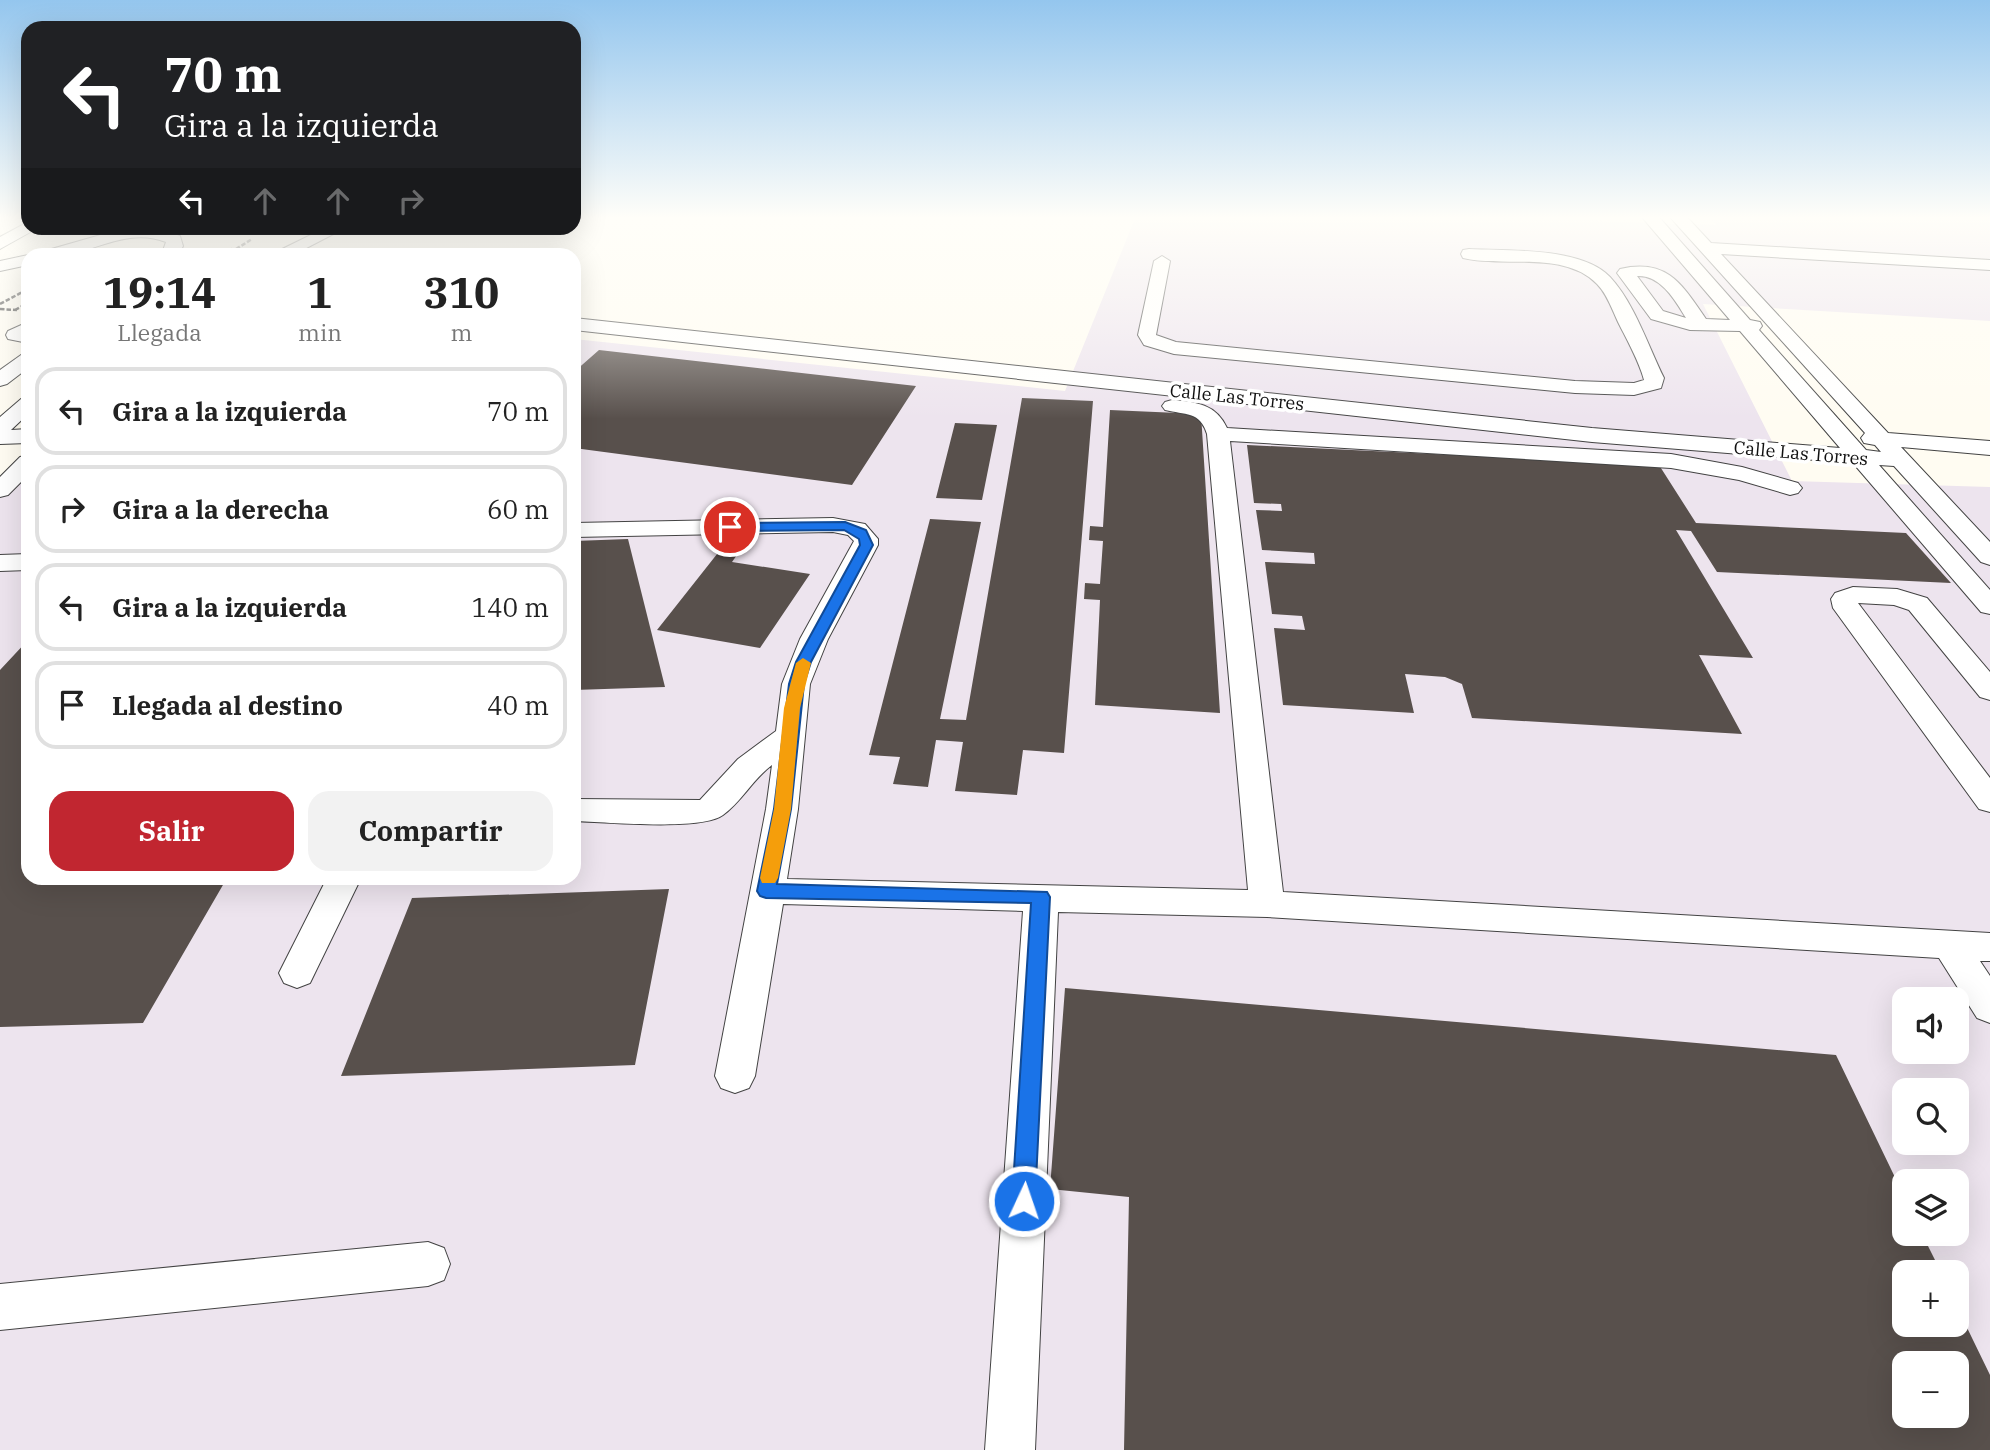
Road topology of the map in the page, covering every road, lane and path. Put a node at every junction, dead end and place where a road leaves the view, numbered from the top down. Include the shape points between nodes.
1 (1157, 284) edge
2 (1606, 284) edge
3 (1707, 284) edge
4 (1739, 284) edge
5 (1712, 289) junction
6 (1745, 290) junction
7 (21, 294) edge
8 (0, 307) edge
9 (21, 307) edge
10 (1699, 323) dead end
11 (581, 325) edge
12 (1743, 326) junction
13 (1779, 328) junction
14 (1632, 334) junction
15 (601, 343) dead end
16 (1759, 344) junction
17 (1796, 346) junction
18 (0, 353) edge
19 (0, 362) edge
20 (21, 364) edge
21 (0, 380) edge
22 (21, 404) edge
23 (0, 405) edge
24 (21, 410) edge
25 (0, 429) edge
26 (1218, 434) junction
27 (21, 436) edge
28 (1840, 436) junction
29 (0, 437) edge
30 (1882, 439) junction
31 (1990, 448) edge
32 (1860, 457) junction
33 (1901, 460) junction
34 (21, 469) edge
35 (1790, 488) dead end
36 (0, 490) edge
37 (1960, 524) junction
38 (1990, 526) edge
39 (581, 530) edge
40 (1990, 557) edge
41 (21, 562) edge
42 (0, 563) edge
43 (1990, 606) edge
44 (1990, 691) edge
45 (789, 736) junction
46 (1960, 760) junction
47 (1990, 760) edge
48 (1990, 801) edge
49 (581, 810) edge
50 (341, 885) edge
51 (766, 891) junction
52 (1041, 897) junction
53 (1267, 904) junction
54 (1950, 945) junction
55 (1990, 947) edge
56 (297, 973) dead end
57 (1990, 1007) edge
58 (735, 1076) dead end
59 (428, 1264) dead end
60 (0, 1307) edge
61 (1010, 1450) edge

1 - 14 street via 1147,335 1151,341 1174,348 1575,387 1648,387 1654,378
2 - 14 street
3 - 5 street
4 - 6 street
5 - 6 street
5 - 12 street
6 - 13 street
7 - 8 path
8 - 9 path
10 - 12 street
11 - 32 street, Calle Las Torres via 1578,433
12 - 13 street
12 - 16 street
13 - 17 street
14 - 16 street
15 - 26 street via 1185,407 1213,417
16 - 17 street
16 - 28 street
17 - 30 street
18 - 19 street via 10,354
20 - 21 street
22 - 23 street
24 - 25 street
26 - 35 street via 1671,461
26 - 53 street
27 - 29 street
28 - 30 street
28 - 32 street
30 - 31 street
30 - 33 street
32 - 33 street, Calle Las Torres
32 - 43 street
33 - 37 street
34 - 36 street
37 - 38 street
37 - 40 street
39 - 45 street via 845,526 862,533 866,545 803,662
41 - 42 street
44 - 46 street via 1917,604 1897,597 1853,595 1844,599 1846,608
45 - 49 street via 749,766 711,808 697,812
45 - 51 street via 782,809
46 - 47 street
46 - 48 street
50 - 56 street
51 - 52 street
51 - 58 street
52 - 53 street
52 - 61 street
53 - 54 street
54 - 55 street
54 - 57 street
59 - 60 street

